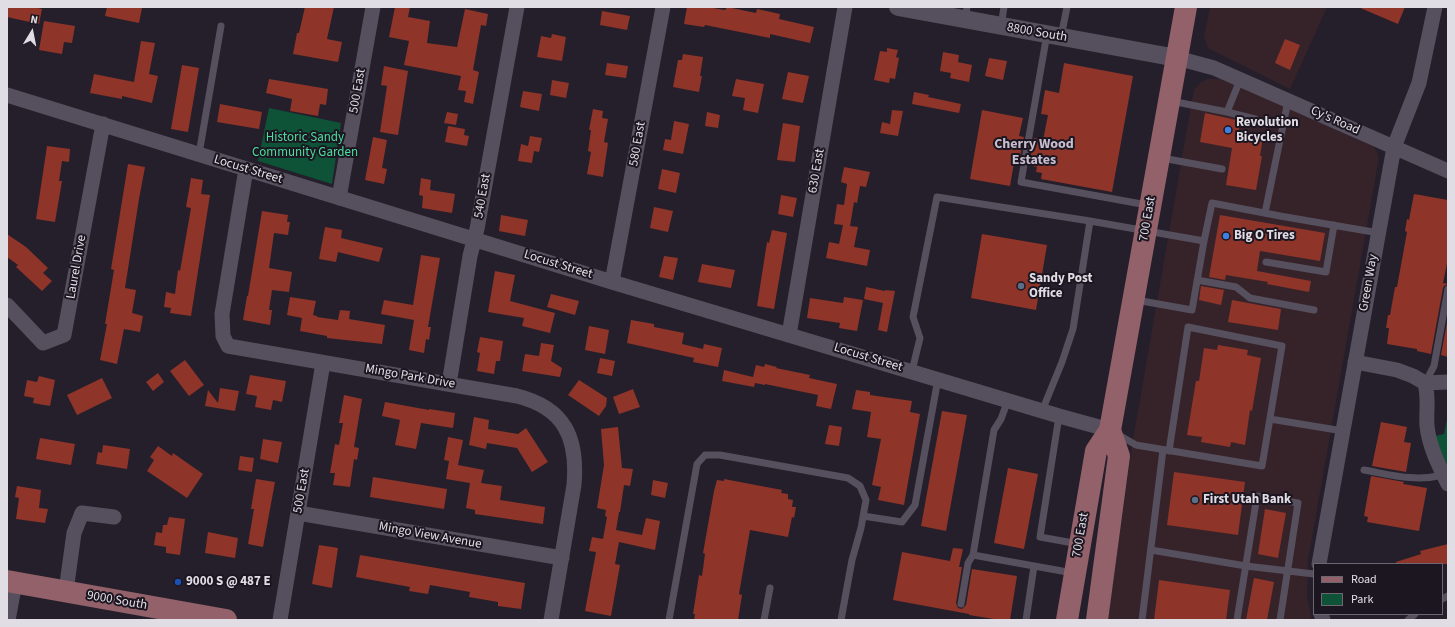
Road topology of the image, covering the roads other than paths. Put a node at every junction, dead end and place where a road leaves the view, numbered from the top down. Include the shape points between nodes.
1 (373, 7) edge
2 (517, 7) edge
3 (663, 7) edge
4 (846, 7) edge
5 (898, 7) edge
6 (1004, 7) edge
7 (1067, 7) edge
8 (1186, 7) edge
9 (1434, 7) edge
10 (966, 13) edge
11 (221, 26) dead end
12 (1001, 26) junction
13 (1054, 36) junction
14 (1177, 58) junction
15 (1240, 80) junction
16 (7, 95) edge
17 (1169, 101) junction
18 (1288, 101) junction
19 (1227, 112) junction
20 (1255, 119) dead end
21 (103, 124) junction
22 (1394, 147) junction
23 (199, 154) junction
24 (1160, 157) junction
25 (246, 169) junction
26 (1222, 169) dead end
27 (1448, 171) edge
28 (339, 198) junction
29 (1150, 205) junction
30 (1265, 213) junction
31 (1090, 221) junction
32 (1334, 225) junction
33 (1146, 231) junction
34 (1379, 233) junction
35 (474, 239) junction
36 (1204, 241) junction
37 (1266, 262) dead end
38 (1197, 280) junction
39 (612, 282) junction
40 (1448, 289) edge
41 (1134, 300) junction
42 (7, 305) edge
43 (1314, 310) dead end
44 (789, 335) junction
45 (1355, 362) junction
46 (324, 363) junction
47 (912, 371) junction
48 (938, 379) junction
49 (1448, 382) edge
50 (1425, 383) junction
51 (449, 384) junction
52 (1008, 400) junction
53 (1042, 411) junction
54 (1059, 416) junction
55 (1270, 419) junction
56 (1110, 430) junction
57 (1343, 431) junction
58 (1166, 450) junction
59 (1364, 470) dead end
60 (1446, 480) edge
61 (298, 513) junction
62 (863, 516) junction
63 (114, 517) dead end
64 (1080, 544) junction
65 (1151, 550) junction
66 (973, 555) junction
67 (562, 558) junction
68 (1319, 563) edge
69 (1034, 566) junction
70 (1246, 566) junction
71 (1288, 571) junction
72 (1074, 574) junction
73 (1313, 574) edge
74 (11, 582) edge
75 (770, 588) dead end
76 (66, 592) junction
77 (961, 604) dead end
78 (162, 614) edge
79 (8, 620) edge
80 (226, 620) edge
81 (280, 620) edge
82 (551, 620) edge
83 (669, 620) edge
84 (764, 620) edge
85 (841, 620) edge
86 (1026, 620) edge
87 (1067, 620) edge
88 (1097, 620) edge
89 (1142, 620) edge
90 (1237, 620) edge
91 (1280, 620) edge

1 - 28 street, 500 East
2 - 35 street, 540 East
3 - 39 street, 580 East
4 - 44 street, 630 East
5 - 10 street, 8800 South
6 - 12 lane
7 - 13 lane
8 - 14 main road, 700 East
9 - 22 street, Green Way via 1420,83
10 - 12 street, 8800 South
11 - 23 lane
12 - 13 street, 8800 South
13 - 14 street, 8800 South
13 - 29 lane via 1021,182
14 - 15 street, Cy's Road via 1214,68
14 - 17 main road, 700 East
15 - 18 street, Cy's Road
15 - 19 lane
16 - 21 street, Locust Street
17 - 19 lane
17 - 24 main road, 700 East
18 - 22 street, Cy's Road
18 - 30 lane
19 - 20 lane
21 - 23 street, Locust Street
21 - 42 street, Laurel Drive via 64,335 43,343
22 - 27 street, Cy's Road
22 - 34 street, Green Way
23 - 25 street, Locust Street
24 - 26 lane
24 - 29 main road, 700 East
25 - 28 street, Locust Street
25 - 46 street, Mingo Park Drive via 223,304 223,336 228,346
28 - 35 street, Locust Street
29 - 33 main road, 700 East
30 - 32 lane
30 - 36 lane via 1212,203
31 - 33 lane
31 - 47 lane via 937,197 913,317 920,338
31 - 53 lane via 1073,329
32 - 34 lane
32 - 37 lane via 1326,272
33 - 36 lane
33 - 41 main road, 700 East
34 - 45 street, Green Way
35 - 39 street, Locust Street
35 - 51 street, 540 East
36 - 38 lane
38 - 41 lane via 1192,310
38 - 43 lane via 1236,287 1250,298
39 - 44 street, Locust Street
40 - 50 lane via 1434,366
41 - 56 main road, 700 East
44 - 47 street, Locust Street
45 - 50 street via 1397,370
45 - 57 street, Green Way
46 - 51 street, Mingo Park Drive
46 - 61 street, 500 East
47 - 48 street, Locust Street
48 - 52 street, Locust Street
48 - 62 lane via 915,505 902,522
49 - 50 street
50 - 60 street via 1428,395 1429,439
51 - 67 street, Mingo Park Drive via 531,399 550,410 565,427 575,455 576,470
52 - 53 street, Locust Street
52 - 66 lane via 994,430
53 - 54 street, Locust Street
54 - 56 street, Locust Street
54 - 64 lane via 1040,537
55 - 57 lane
55 - 58 lane via 1262,466
55 - 58 lane via 1282,346 1188,327
56 - 58 lane via 1136,445
56 - 64 main road, 700 East via 1096,451
56 - 88 main road, 700 East via 1119,456
57 - 68 street, Green Way
58 - 65 lane
59 - 60 lane via 1416,479
61 - 67 street, Mingo View Avenue
61 - 81 street, 500 East
62 - 83 lane via 866,500 860,486 848,478 720,455 705,455 697,464
62 - 85 lane
63 - 76 street via 82,513 74,533
64 - 72 main road, 700 East
65 - 70 lane
65 - 89 lane
66 - 69 lane
66 - 77 lane via 968,563
67 - 82 street, Mingo Park Drive
69 - 72 lane
69 - 86 lane
70 - 71 lane
70 - 71 lane via 1257,496 1298,503
70 - 90 lane
71 - 73 lane
71 - 91 lane
72 - 87 main road, 700 East
74 - 76 main road, 9000 South
74 - 79 street
75 - 84 lane
76 - 78 main road, 9000 South
78 - 80 main road, 9000 South

